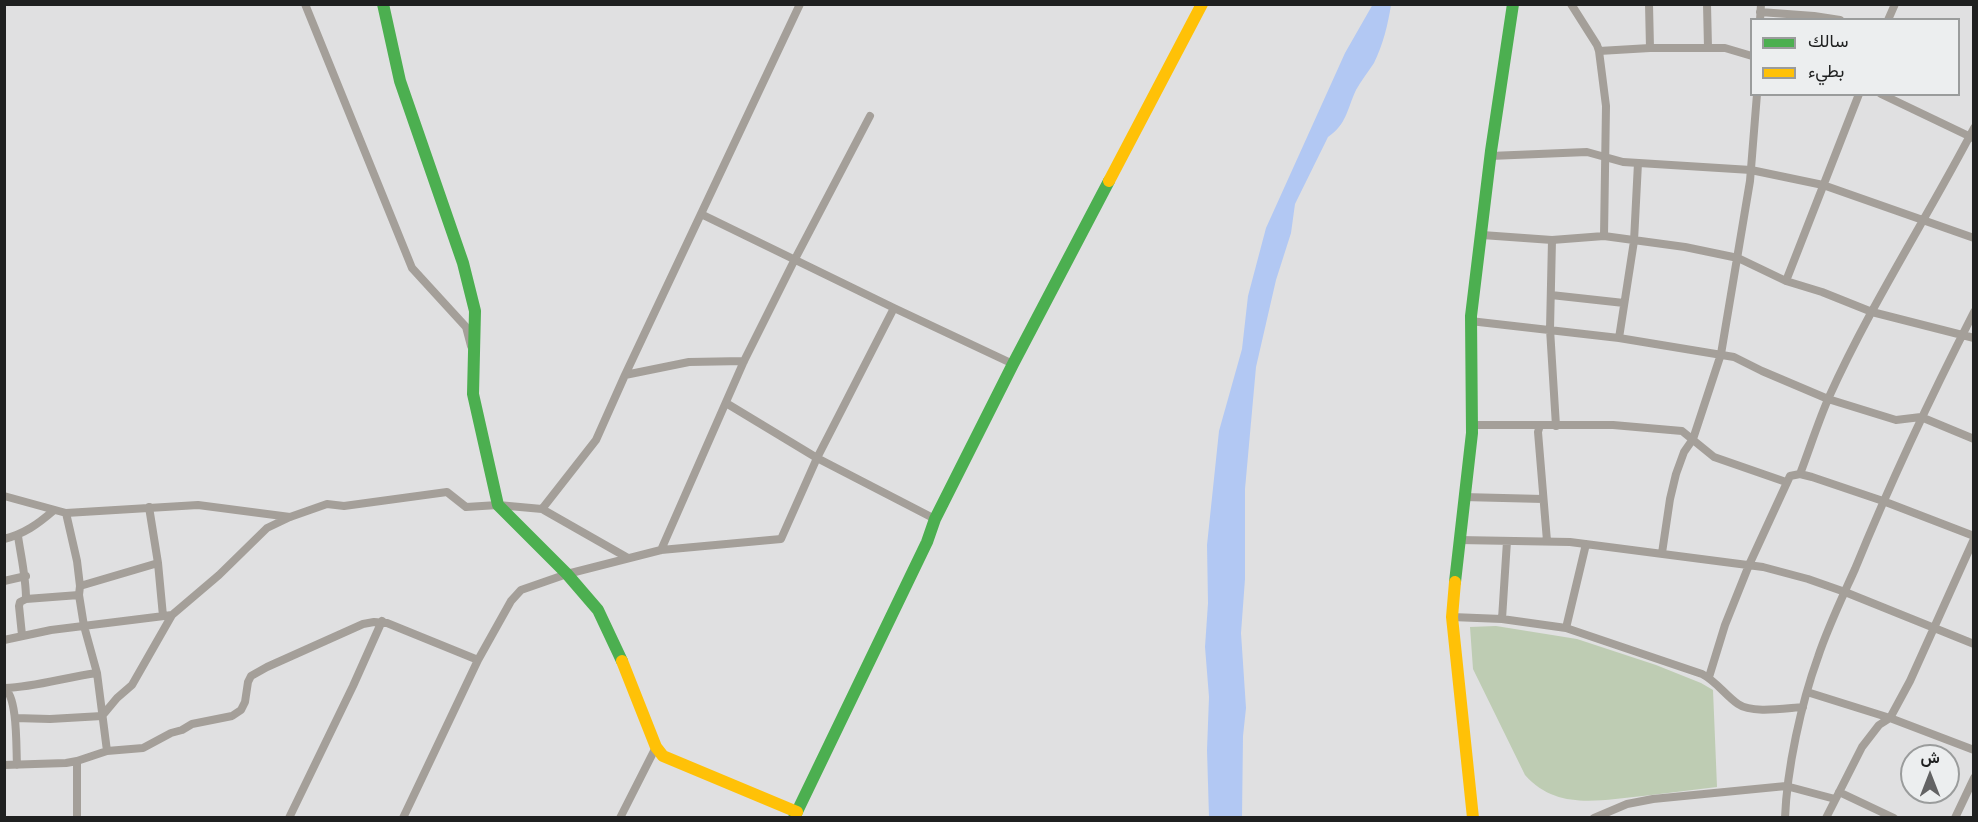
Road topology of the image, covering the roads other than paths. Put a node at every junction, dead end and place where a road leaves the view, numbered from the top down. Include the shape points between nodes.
1 (305, 4) edge
2 (383, 4) edge
3 (800, 4) edge
4 (1202, 4) edge
5 (1513, 4) edge
6 (1571, 4) edge
7 (1649, 4) edge
8 (1707, 4) edge
9 (1895, 4) edge
10 (1761, 12) edge
11 (1827, 18) edge
12 (1889, 18) edge
13 (1650, 48) junction
14 (1708, 48) junction
15 (1599, 51) junction
16 (1750, 55) edge
17 (1757, 96) edge
18 (1858, 96) edge
19 (1886, 96) edge
20 (870, 116) dead end
21 (1972, 134) edge
22 (1490, 156) junction
23 (1604, 157) junction
24 (1638, 163) junction
25 (1751, 170) junction
26 (1823, 185) junction
27 (701, 213) junction
28 (1923, 219) junction
29 (1482, 235) junction
30 (1604, 236) junction
31 (1974, 238) edge
32 (1552, 240) junction
33 (1634, 241) junction
34 (1738, 258) junction
35 (795, 259) junction
36 (1786, 281) junction
37 (1551, 295) junction
38 (1624, 303) junction
39 (894, 308) junction
40 (1872, 312) junction
41 (1974, 312) edge
42 (1470, 321) junction
43 (1550, 329) junction
44 (1962, 335) junction
45 (1619, 338) junction
46 (1974, 338) edge
47 (1721, 354) junction
48 (474, 360) junction
49 (744, 361) junction
50 (1013, 363) junction
51 (625, 375) junction
52 (1828, 399) junction
53 (726, 403) junction
54 (1921, 417) junction
55 (1470, 425) junction
56 (1540, 425) junction
57 (1556, 426) junction
58 (1693, 439) junction
59 (1974, 439) edge
60 (817, 458) junction
61 (1800, 474) junction
62 (1786, 482) junction
63 (4, 496) edge
64 (1463, 497) junction
65 (1543, 499) junction
66 (1883, 501) junction
67 (498, 505) junction
68 (148, 507) junction
69 (542, 509) junction
70 (53, 511) junction
71 (66, 513) junction
72 (290, 517) junction
73 (935, 519) junction
74 (18, 536) junction
75 (1974, 538) edge
76 (4, 539) edge
77 (1459, 540) junction
78 (1507, 541) junction
79 (1547, 541) junction
80 (1586, 544) junction
81 (661, 550) junction
82 (1662, 553) junction
83 (628, 558) junction
84 (158, 563) junction
85 (1749, 565) junction
86 (567, 574) junction
87 (26, 576) junction
88 (4, 581) edge
89 (80, 590) junction
90 (1845, 592) junction
91 (26, 599) junction
92 (168, 615) junction
93 (1452, 617) junction
94 (1502, 619) junction
95 (382, 621) junction
96 (84, 626) junction
97 (1566, 627) junction
98 (1935, 628) junction
99 (22, 635) junction
100 (4, 640) edge
101 (1974, 644) edge
102 (478, 660) junction
103 (97, 673) junction
104 (1709, 677) junction
105 (5, 688) edge
106 (1807, 692) junction
107 (1803, 707) junction
108 (102, 716) junction
109 (15, 718) junction
110 (1890, 718) junction
111 (656, 747) junction
112 (1974, 750) edge
113 (106, 751) junction
114 (77, 761) junction
115 (4, 765) edge
116 (16, 765) junction
117 (1974, 778) edge
118 (1786, 786) junction
119 (1837, 795) junction
120 (796, 815) edge
121 (77, 818) edge
122 (289, 818) edge
123 (403, 818) edge
124 (620, 818) edge
125 (1473, 818) edge
126 (1594, 818) edge
127 (1785, 818) edge
128 (1826, 818) edge
129 (1894, 818) edge
130 (1955, 818) edge

1 - 48 street via 412,267 466,327
2 - 48 street via 400,81 476,311
3 - 27 street
4 - 50 street
5 - 22 street
6 - 15 street
7 - 13 street
8 - 14 street
9 - 12 street
10 - 11 street
13 - 14 street
13 - 15 street
14 - 16 street via 1733,49
15 - 23 street via 1605,106
17 - 25 street
18 - 26 street
19 - 21 street
20 - 35 street
21 - 28 street
22 - 23 street via 1587,153
22 - 29 street
23 - 24 street
23 - 30 street
24 - 25 street
24 - 33 street
25 - 26 street
25 - 34 street
26 - 28 street
26 - 36 street
27 - 35 street
27 - 51 street
28 - 31 street
28 - 40 street
29 - 32 street
29 - 42 street
30 - 32 street
30 - 33 street
32 - 37 street
33 - 34 street
33 - 38 street
34 - 36 street
34 - 47 street
35 - 39 street
35 - 49 street
36 - 40 street
37 - 38 street
37 - 43 street
38 - 45 street
39 - 50 street
39 - 60 street
40 - 44 street
40 - 52 street
41 - 44 street
42 - 43 street
42 - 55 street
43 - 45 street
43 - 57 street
44 - 46 street
44 - 54 street
45 - 47 street
47 - 52 street via 1741,359
47 - 58 street
48 - 67 street via 473,393
49 - 51 street via 689,362
49 - 53 street
50 - 73 street
51 - 69 street via 596,440
52 - 54 street via 1896,420
52 - 61 street
53 - 60 street
53 - 81 street
54 - 59 street
54 - 66 street
55 - 56 street
55 - 64 street
56 - 57 street
56 - 65 street
57 - 58 street via 1674,430
58 - 62 street via 1714,457
58 - 82 street via 1676,474
60 - 73 street
60 - 81 street via 781,539
61 - 62 street via 1790,476
61 - 66 street
62 - 85 street
63 - 70 street
64 - 65 street
64 - 77 street
65 - 79 street
66 - 75 street
66 - 90 street
67 - 69 street
67 - 72 street via 466,507 447,492 344,506 327,504
67 - 86 street
68 - 71 street
68 - 72 street via 198,505
68 - 84 street
69 - 83 street
70 - 71 street
70 - 74 street
71 - 89 street
72 - 92 street via 267,528 219,575
73 - 120 street
74 - 76 street
74 - 87 street
75 - 98 street
77 - 78 street
77 - 93 street
78 - 79 street
78 - 94 street
79 - 80 street
80 - 82 street
80 - 97 street
81 - 83 street
82 - 85 street
83 - 86 street
84 - 89 street
84 - 92 street
85 - 90 street
85 - 104 street
86 - 102 street via 521,590
86 - 111 street via 598,610
87 - 88 street
87 - 91 street
89 - 91 street
89 - 96 street
90 - 98 street
90 - 106 street
91 - 99 street via 19,606
92 - 96 street
92 - 108 street via 132,685
93 - 94 street
93 - 125 street
94 - 97 street
95 - 102 street
95 - 113 street via 363,624 251,676 247,698 241,710 232,716 192,724 143,748
95 - 122 street
96 - 99 street
96 - 103 street
97 - 104 street
98 - 101 street
98 - 110 street
99 - 100 street
102 - 123 street
103 - 105 street
103 - 108 street
104 - 107 street via 1737,704 1748,708
105 - 109 street via 11,695
106 - 107 street
106 - 110 street
107 - 118 street
108 - 109 street
108 - 113 street
109 - 116 street
110 - 112 street
110 - 119 street via 1867,739
111 - 120 street via 663,756
111 - 124 street
113 - 114 street
114 - 116 street
114 - 121 street
115 - 116 street
117 - 130 street
118 - 119 street
118 - 126 street via 1653,799 1627,804
118 - 127 street
119 - 128 street
119 - 129 street

